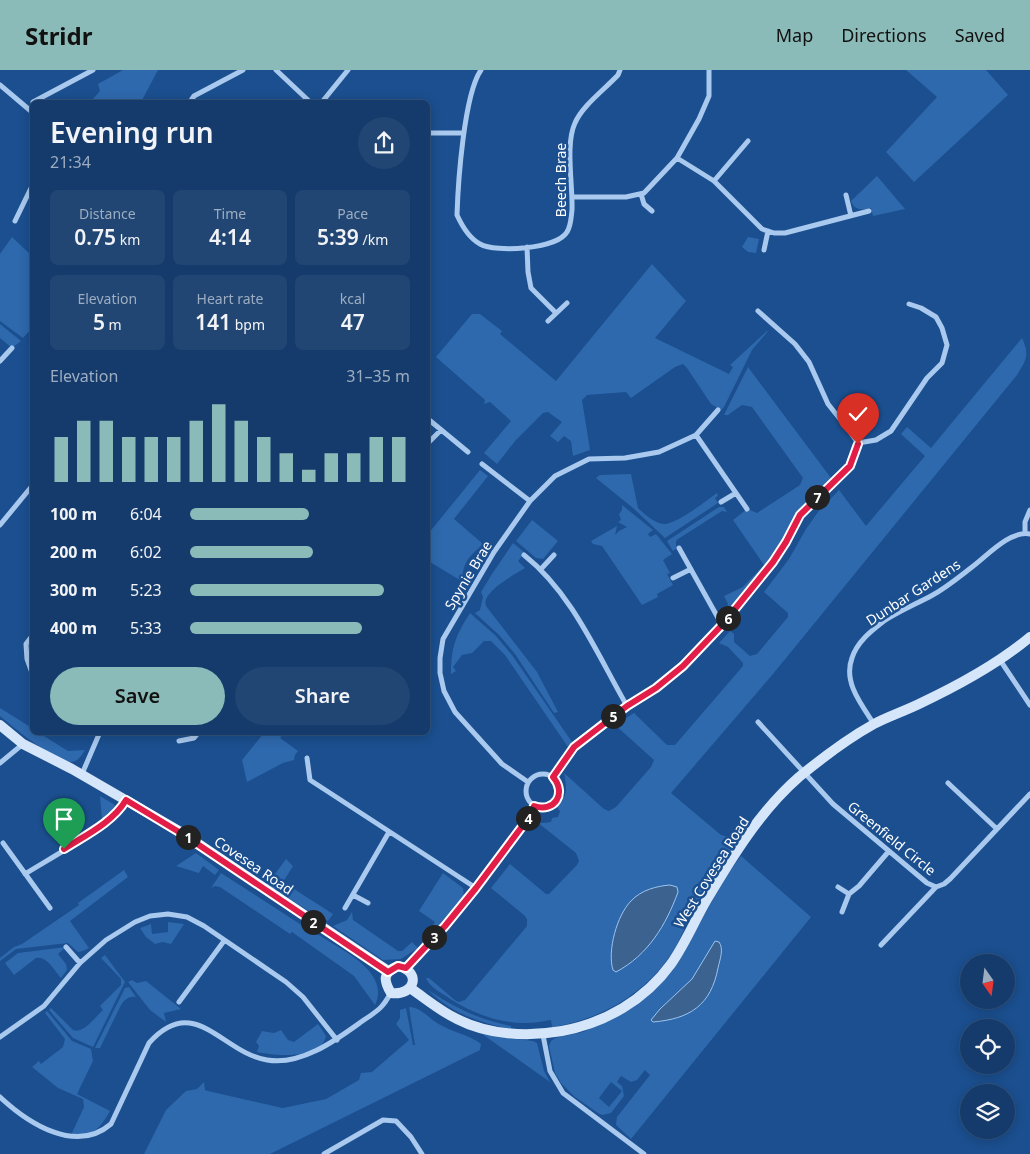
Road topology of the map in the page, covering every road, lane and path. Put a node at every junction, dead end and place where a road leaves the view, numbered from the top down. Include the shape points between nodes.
1 (93, 70) edge
2 (243, 70) edge
3 (276, 70) edge
4 (348, 70) edge
5 (481, 70) edge
6 (620, 70) edge
7 (709, 70) edge
8 (1, 88) edge
9 (38, 100) edge
10 (191, 100) edge
11 (308, 100) edge
12 (324, 100) edge
13 (30, 105) edge
14 (26, 107) junction
15 (30, 110) edge
16 (430, 133) edge
17 (464, 133) junction
18 (748, 141) dead end
19 (677, 158) junction
20 (714, 181) junction
21 (30, 194) edge
22 (641, 194) junction
23 (846, 196) dead end
24 (572, 197) junction
25 (652, 211) dead end
26 (869, 211) dead end
27 (851, 216) junction
28 (15, 220) dead end
29 (768, 231) junction
30 (527, 247) junction
31 (764, 250) dead end
32 (567, 303) dead end
33 (909, 304) dead end
34 (758, 311) dead end
35 (556, 313) junction
36 (548, 321) dead end
37 (12, 348) dead end
38 (0, 361) edge
39 (718, 410) dead end
40 (430, 421) edge
41 (440, 430) junction
42 (696, 435) junction
43 (430, 441) edge
44 (858, 444) junction
45 (468, 452) dead end
46 (482, 464) dead end
47 (30, 488) edge
48 (736, 493) junction
49 (530, 501) junction
50 (721, 502) dead end
51 (747, 509) dead end
52 (1030, 510) edge
53 (0, 524) edge
54 (1027, 534) edge
55 (679, 548) dead end
56 (554, 555) dead end
57 (524, 556) dead end
58 (541, 569) junction
59 (691, 569) junction
60 (673, 578) dead end
61 (722, 625) junction
62 (1030, 637) edge
63 (30, 639) edge
64 (1000, 660) junction
65 (30, 670) edge
66 (1030, 705) edge
67 (627, 706) junction
68 (758, 722) dead end
69 (874, 724) junction
70 (0, 725) edge
71 (99, 735) edge
72 (196, 735) edge
73 (179, 741) dead end
74 (23, 744) junction
75 (307, 758) dead end
76 (0, 763) edge
77 (805, 773) junction
78 (81, 775) junction
79 (553, 777) junction
80 (528, 782) junction
81 (948, 783) dead end
82 (1030, 794) edge
83 (126, 800) junction
84 (534, 806) junction
85 (997, 829) junction
86 (389, 832) junction
87 (3, 843) dead end
88 (889, 852) junction
89 (25, 874) junction
90 (838, 887) dead end
91 (936, 887) junction
92 (476, 888) junction
93 (849, 894) junction
94 (353, 895) junction
95 (368, 904) dead end
96 (50, 908) dead end
97 (345, 908) dead end
98 (842, 912) dead end
99 (224, 941) junction
100 (881, 945) dead end
101 (66, 947) dead end
102 (80, 964) junction
103 (406, 968) junction
104 (388, 972) junction
105 (410, 988) junction
106 (391, 993) junction
107 (179, 1002) dead end
108 (543, 1034) junction
109 (0, 1037) edge
110 (337, 1040) junction
111 (0, 1097) edge
112 (324, 1154) edge
113 (422, 1154) edge
114 (644, 1154) edge

1 - 9 street
2 - 10 street
3 - 11 street
4 - 12 street
5 - 17 street, Beech Brae via 471,94
6 - 24 street, Beech Brae via 580,113 574,124 570,138
7 - 19 street via 709,96
8 - 14 street
13 - 14 street
14 - 15 street
16 - 17 street
17 - 30 street, Beech Brae via 457,215 462,226 481,244 494,248
18 - 20 street
19 - 20 street
19 - 22 street
20 - 29 street via 762,229
21 - 28 street
22 - 24 street
22 - 25 street via 644,204
23 - 27 street
24 - 30 street, Beech Brae via 571,224 567,234 556,242
26 - 27 street
27 - 29 street via 785,233
29 - 31 street
30 - 35 street via 531,288
32 - 35 street
33 - 44 street via 936,317 947,345 942,363 891,431 876,440
34 - 44 street via 795,344 809,362 828,404
35 - 36 street
37 - 38 street
39 - 42 street, Spynie Brae
40 - 41 street
41 - 43 street
41 - 45 street
42 - 48 street
42 - 49 street, Spynie Brae via 659,452 625,458 589,459 555,476
44 - 61 street via 850,466 800,515 773,562
46 - 49 street
47 - 53 street
48 - 50 street
48 - 51 street
49 - 80 street, Spynie Brae via 494,552 443,639 440,658 444,691 455,712 502,764
52 - 54 street via 1025,522
54 - 69 street, Dunbar Gardens via 999,544 934,594 885,621 856,648 851,660 851,685
55 - 59 street
56 - 58 street
57 - 58 street
58 - 67 street via 579,620
59 - 60 street
59 - 61 street
61 - 67 street via 683,666
62 - 64 street, West Covesea Road
63 - 65 street via 26,644
64 - 66 street
64 - 69 street, West Covesea Road via 922,703
67 - 79 street via 574,747
68 - 77 street, Greenfield Circle
69 - 77 street, West Covesea Road
70 - 74 street, Covesea Road
71 - 78 street
72 - 73 street
74 - 76 street
74 - 78 street, Covesea Road
75 - 86 street via 310,780
77 - 88 street, Greenfield Circle via 833,804
77 - 108 street, West Covesea Road via 762,815 725,870 672,963 653,984 629,1005 610,1016 579,1028
78 - 83 street, Covesea Road
79 - 80 street via 540,774
79 - 84 street via 560,788 557,800 547,807
80 - 84 street via 526,796
81 - 85 street
82 - 85 street, Greenfield Circle
83 - 89 street via 122,808 103,824
83 - 104 street, Covesea Road via 184,835
84 - 92 street via 530,816
85 - 91 street, Greenfield Circle via 950,879
86 - 92 street
86 - 94 street
87 - 89 street
88 - 91 street, Greenfield Circle
88 - 93 street
89 - 96 street
90 - 93 street
91 - 100 street
92 - 103 street
93 - 98 street
94 - 95 street
94 - 97 street
99 - 102 street via 187,917 174,914 150,916 119,931
99 - 107 street
99 - 110 street via 286,982 303,997
101 - 102 street
102 - 109 street via 44,1006
103 - 104 street via 398,966
103 - 105 street via 413,981
104 - 106 street via 385,983
105 - 106 street via 404,993
105 - 108 street via 457,1019 472,1025 499,1032
106 - 110 street via 382,1007
108 - 114 street via 550,1071 563,1094
110 - 111 street via 303,1056 268,1061 191,1023 167,1027 149,1043 111,1124 103,1133 78,1142 63,1141 49,1134
112 - 113 street via 382,1120 396,1121

